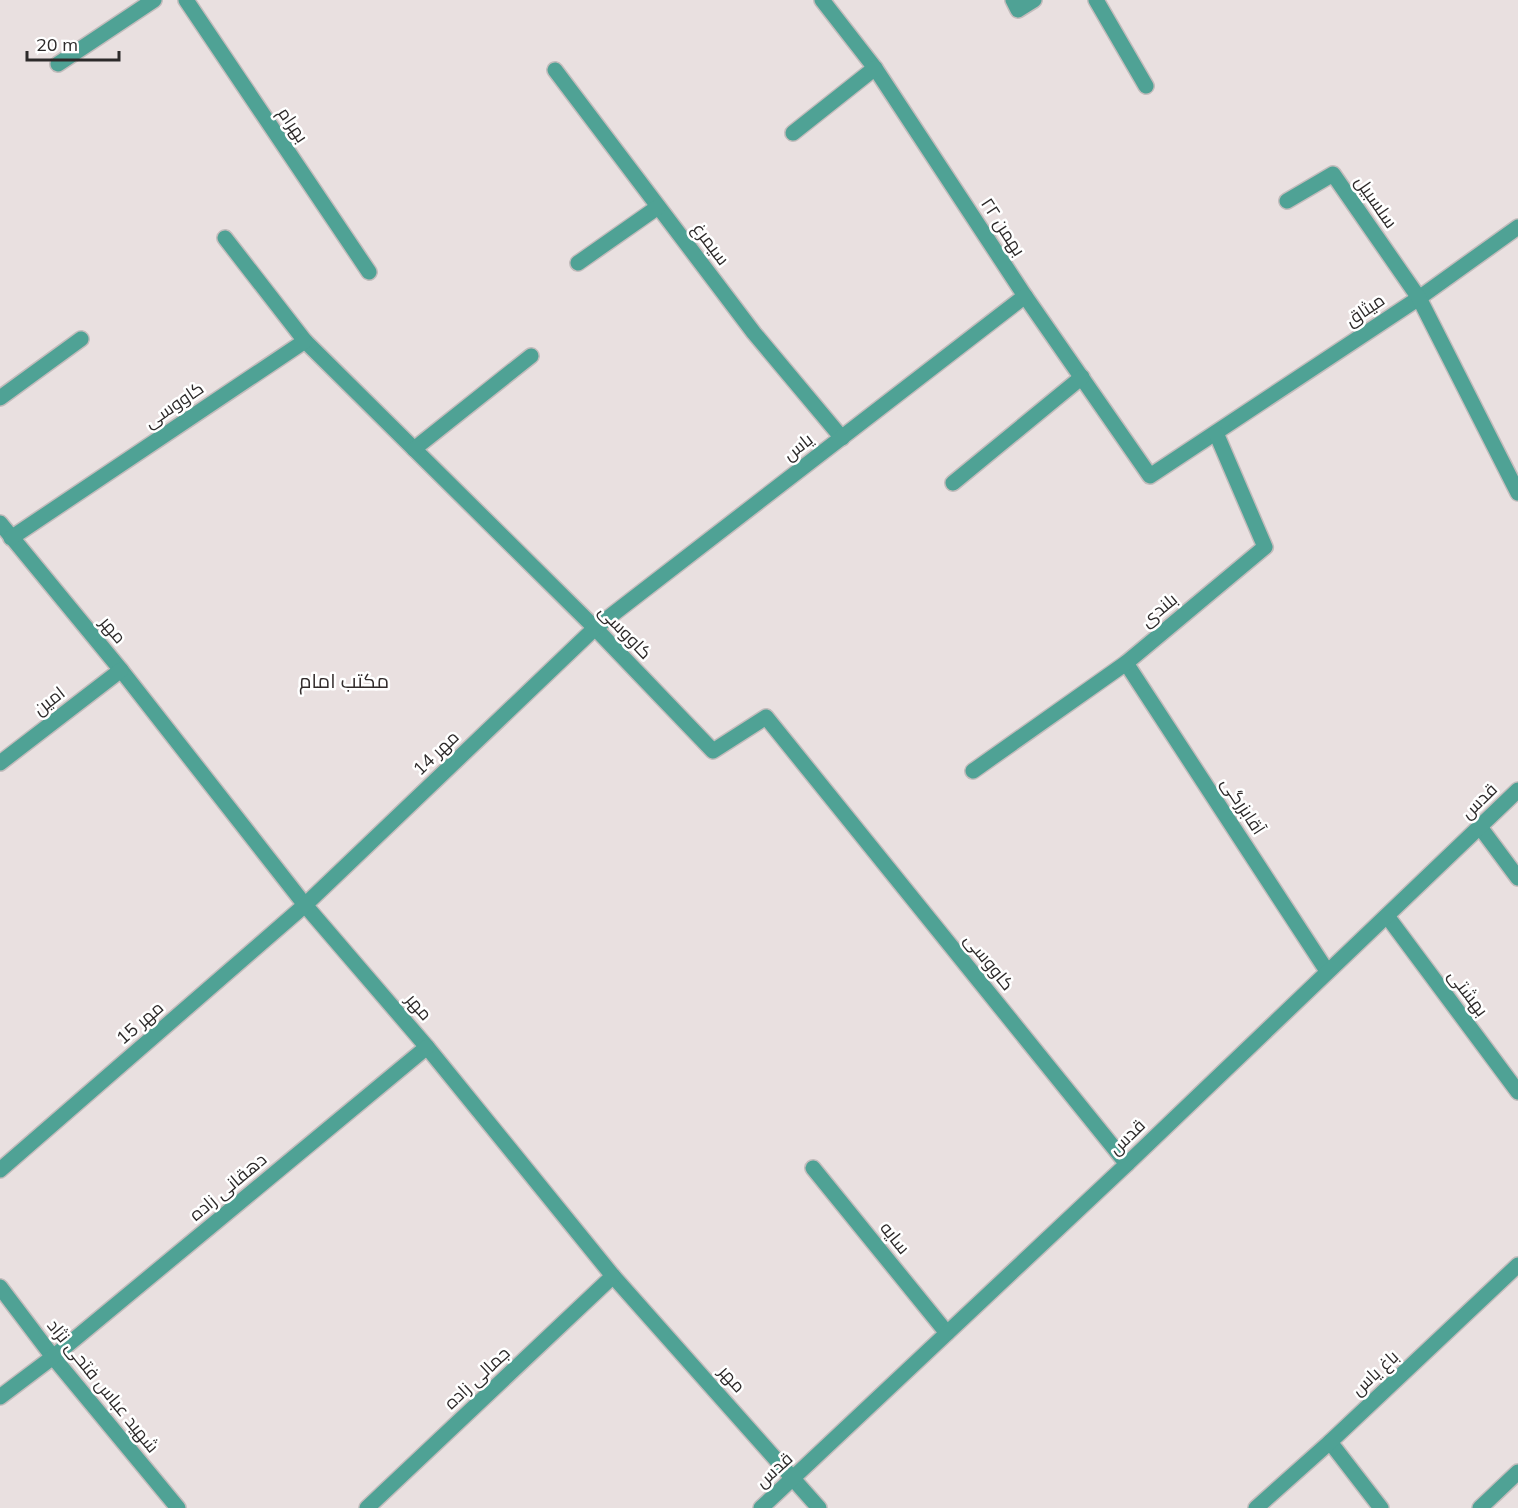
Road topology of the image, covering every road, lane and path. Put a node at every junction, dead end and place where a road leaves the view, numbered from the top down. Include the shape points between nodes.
1 (154, 0) edge
2 (186, 0) edge
3 (822, 0) edge
4 (1013, 0) edge
5 (1034, 0) edge
6 (1096, 0) edge
7 (58, 64) dead end
8 (875, 68) junction
9 (555, 70) dead end
10 (1146, 86) dead end
11 (794, 133) dead end
12 (1287, 201) dead end
13 (658, 207) junction
14 (1518, 227) edge
15 (225, 238) dead end
16 (578, 263) dead end
17 (369, 272) dead end
18 (1025, 296) junction
19 (1419, 298) junction
20 (81, 339) dead end
21 (305, 342) junction
22 (531, 356) dead end
23 (1082, 377) junction
24 (0, 398) edge
25 (1216, 433) junction
26 (842, 438) junction
27 (414, 449) junction
28 (1150, 476) joint
29 (953, 483) dead end
30 (1518, 494) edge
31 (0, 523) edge
32 (11, 537) junction
33 (595, 628) junction
34 (1126, 663) junction
35 (121, 670) junction
36 (0, 763) edge
37 (973, 771) dead end
38 (1518, 790) edge
39 (1480, 827) junction
40 (1518, 878) edge
41 (305, 905) junction
42 (1387, 916) junction
43 (1327, 971) junction
44 (427, 1047) junction
45 (1518, 1092) edge
46 (1127, 1164) junction
47 (813, 1168) dead end
48 (0, 1170) edge
49 (1518, 1264) edge
50 (613, 1276) junction
51 (0, 1287) edge
52 (947, 1333) junction
53 (53, 1357) junction
54 (0, 1397) edge
55 (1330, 1442) junction
56 (1518, 1472) edge
57 (794, 1478) junction
58 (178, 1508) edge
59 (367, 1508) edge
60 (761, 1508) edge
61 (819, 1508) edge
62 (1256, 1508) edge
63 (1381, 1508) edge
64 (1480, 1508) edge

1 - 7 street
2 - 17 street, بهرام
3 - 8 street, ۲۲ بهمن
4 - 5 street via 1018,10
6 - 10 street
8 - 11 street
8 - 18 street, ۲۲ بهمن
9 - 13 street, سیمرغ
12 - 19 street, سلسبیل via 1333,174
13 - 16 street
13 - 26 street, سیمرغ via 754,333
14 - 19 street, میثاق
15 - 21 street
18 - 23 street, ۲۲ بهمن
18 - 26 street, یاس
19 - 25 street, میثاق
19 - 30 street
20 - 24 street
21 - 27 street, کاووسی
21 - 32 street, کاووسی
22 - 27 street
23 - 28 street, ۲۲ بهمن
23 - 29 street
25 - 28 street, میثاق
25 - 34 street, بلندی via 1265,547
26 - 33 street, یاس
27 - 33 street, کاووسی
31 - 32 street, مهر
32 - 35 street, مهر
33 - 41 street, مهر 14
33 - 46 street, کاووسی via 713,751 765,717
34 - 37 street, بلندی
34 - 43 street, آقابزرگی
35 - 36 street, امین
35 - 41 street, مهر
38 - 39 street, قدس
39 - 40 street
39 - 42 street, قدس
41 - 44 street, مهر
41 - 48 street, مهر 15
42 - 43 street, قدس
42 - 45 street, بهشتی
43 - 46 street, قدس
44 - 50 street, مهر
44 - 53 street, دهقانی زاده
46 - 52 street, قدس
47 - 52 street, سایه
49 - 55 street, باغ یاس
50 - 57 street, مهر
50 - 59 street, جمالی زاده
51 - 53 street, شهید عباس فتحی نژاد
52 - 57 street, قدس
53 - 54 street, دهقانی زاده
53 - 58 street, شهید عباس فتحی نژاد
55 - 62 street, باغ یاس
55 - 63 street
56 - 64 street
57 - 60 street, قدس
57 - 61 street, مهر

